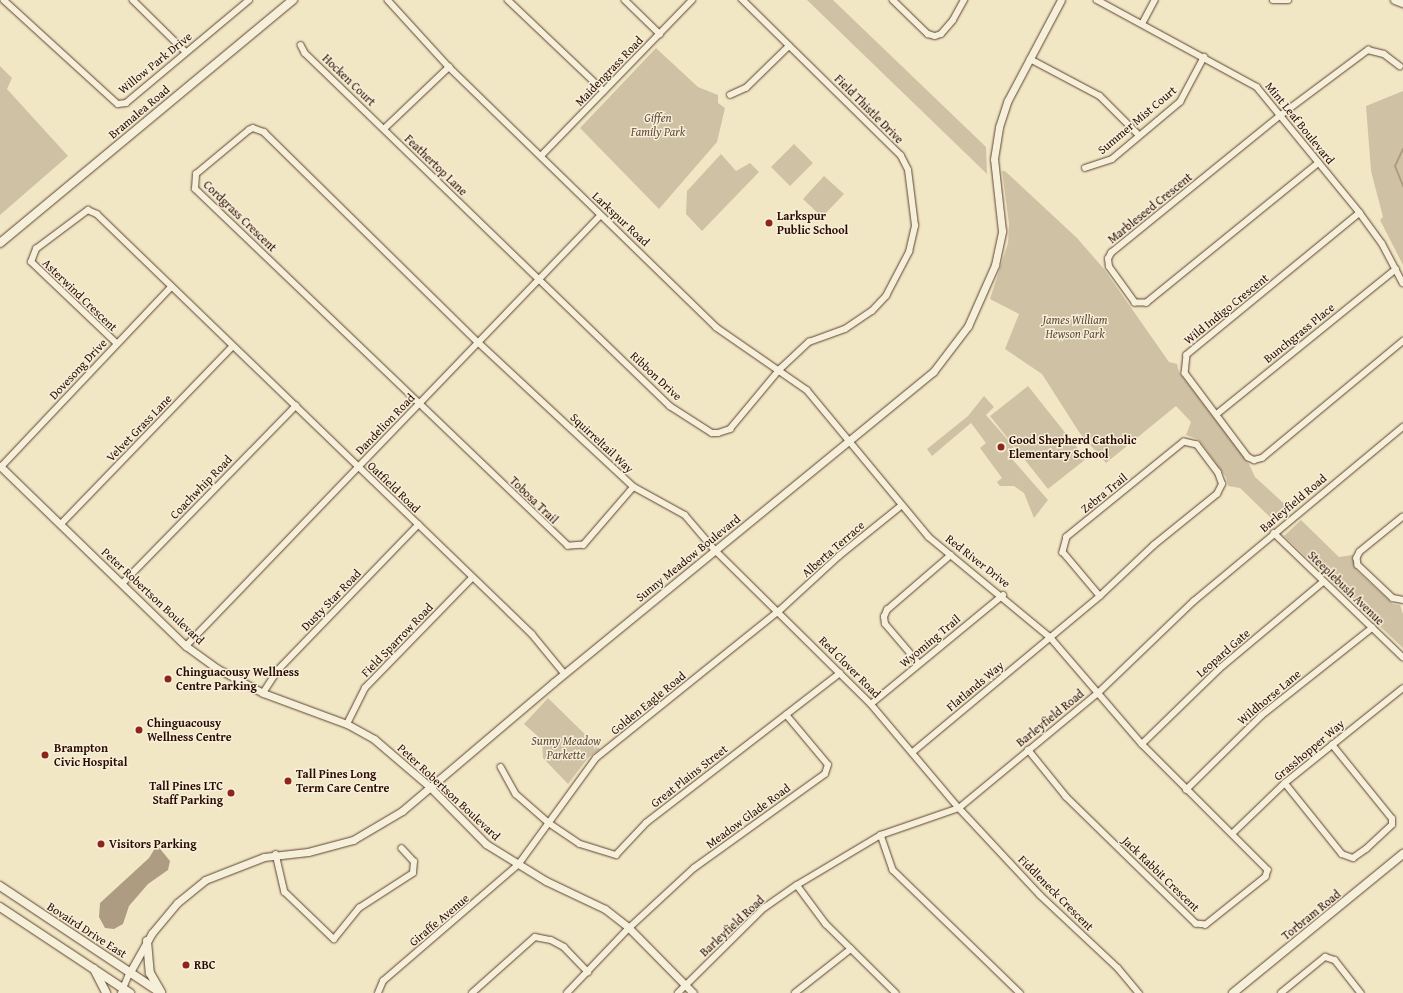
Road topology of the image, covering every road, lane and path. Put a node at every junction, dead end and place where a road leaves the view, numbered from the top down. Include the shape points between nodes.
1 (4, 0) edge
2 (133, 0) edge
3 (249, 0) edge
4 (293, 0) edge
5 (388, 0) edge
6 (508, 0) edge
7 (625, 0) edge
8 (692, 0) edge
9 (742, 0) edge
10 (893, 0) edge
11 (964, 0) edge
12 (1061, 0) edge
13 (1097, 0) edge
14 (1155, 0) edge
15 (1273, 0) edge
16 (1288, 0) edge
17 (1395, 0) edge
18 (1403, 3) edge
19 (1142, 24) junction
20 (660, 34) junction
21 (301, 45) dead end
22 (789, 46) junction
23 (186, 52) junction
24 (1204, 57) junction
25 (1030, 59) junction
26 (1400, 66) dead end
27 (450, 67) junction
28 (604, 91) junction
29 (730, 95) dead end
30 (1281, 115) junction
31 (384, 129) junction
32 (1139, 135) junction
33 (541, 156) junction
34 (1319, 163) junction
35 (1085, 168) dead end
36 (1360, 213) junction
37 (600, 216) junction
38 (0, 243) edge
39 (1396, 269) junction
40 (538, 278) junction
41 (1403, 283) edge
42 (172, 287) junction
43 (1403, 341) edge
44 (116, 343) junction
45 (479, 343) junction
46 (232, 347) junction
47 (780, 369) junction
48 (420, 404) junction
49 (296, 406) junction
50 (1217, 414) junction
51 (1403, 427) edge
52 (850, 441) junction
53 (0, 466) edge
54 (358, 468) junction
55 (634, 487) junction
56 (902, 506) junction
57 (1403, 517) edge
58 (62, 523) junction
59 (418, 525) junction
60 (1274, 533) junction
61 (715, 550) junction
62 (951, 555) junction
63 (472, 578) junction
64 (1323, 582) junction
65 (122, 584) junction
66 (1003, 595) junction
67 (1100, 596) junction
68 (1403, 600) edge
69 (780, 611) junction
70 (1372, 628) junction
71 (1050, 637) junction
72 (186, 646) junction
73 (1403, 657) edge
74 (919, 664) junction
75 (564, 673) junction
76 (840, 673) junction
77 (1403, 688) edge
78 (263, 693) junction
79 (1097, 694) junction
80 (871, 704) junction
81 (786, 715) junction
82 (347, 724) junction
83 (1142, 744) junction
84 (1332, 745) junction
85 (1028, 750) junction
86 (914, 751) junction
87 (501, 767) dead end
88 (1285, 784) junction
89 (430, 787) junction
90 (1186, 790) junction
91 (959, 808) junction
92 (549, 823) junction
93 (1232, 834) junction
94 (881, 835) junction
95 (402, 849) dead end
96 (276, 854) junction
97 (1403, 854) edge
98 (518, 865) junction
99 (797, 885) junction
100 (0, 886) edge
101 (0, 907) edge
102 (629, 928) junction
103 (147, 940) junction
104 (851, 949) junction
105 (93, 969) junction
106 (130, 972) junction
107 (588, 972) junction
108 (686, 985) junction
109 (122, 990) edge
110 (106, 993) edge
111 (130, 993) edge
112 (161, 993) edge
113 (378, 993) edge
114 (472, 993) edge
115 (567, 993) edge
116 (678, 993) edge
117 (693, 993) edge
118 (795, 993) edge
119 (896, 993) edge
120 (1020, 993) edge
121 (1139, 993) edge
122 (1233, 993) edge
123 (1280, 993) edge
124 (1362, 993) edge

1 - 23 street, Willow Park Drive via 118,104 126,103
2 - 23 street
3 - 23 street, Willow Park Drive
4 - 38 main road, Bramalea Road
5 - 27 street, Larkspur Road
6 - 28 street
7 - 20 street
8 - 20 street, Maidengrass Road
9 - 22 street, Field Thistle Drive
10 - 11 street via 928,34 935,36 941,34 953,20
12 - 25 street, Sunny Meadow Boulevard
13 - 19 street, Mint Leaf Boulevard
14 - 19 street
15 - 16 street
17 - 18 main road
19 - 24 street, Mint Leaf Boulevard
20 - 28 street, Maidengrass Road
21 - 31 street, Hocken Court via 305,53
22 - 29 street via 746,88
22 - 47 street, Field Thistle Drive via 901,156 908,170 915,226 897,280 881,301 845,329 809,342
24 - 30 street, Mint Leaf Boulevard via 1257,87
24 - 32 street, Summer Mist Court via 1180,102
25 - 32 street via 1105,99
25 - 52 street, Sunny Meadow Boulevard via 1008,100 999,127 994,159 1001,214 1001,239 995,265 975,314 961,338 933,372
26 - 30 street via 1384,54 1368,50
27 - 31 street
27 - 33 street, Larkspur Road
28 - 33 street, Maidengrass Road
30 - 34 street, Mint Leaf Boulevard
30 - 34 street, Marbleseed Crescent via 1111,253 1108,259 1109,267 1135,303 1147,303
31 - 40 street, Feathertop Lane
32 - 35 street, Summer Mist Court via 1112,159
33 - 37 street, Larkspur Road
34 - 36 street, Mint Leaf Boulevard
36 - 39 street, Mint Leaf Boulevard
36 - 50 street, Wild Indigo Crescent via 1187,355 1185,373
37 - 40 street, Dandelion Road
37 - 47 street, Larkspur Road via 716,327
39 - 41 street, Mint Leaf Boulevard
39 - 50 street, Bunchgrass Place
40 - 45 street, Dandelion Road
40 - 47 street, Ribbon Drive via 670,406 712,433 730,429
42 - 44 street, Dovesong Drive
42 - 44 street, Asterwind Crescent via 93,211 83,212 34,251 33,265
42 - 46 street, Oatfield Road
43 - 50 street, Wild Indigo Crescent via 1262,458 1254,460 1248,457
44 - 53 street, Dovesong Drive
45 - 48 street, Dandelion Road
45 - 48 street, Cordgrass Crescent via 259,129 249,130 196,174 195,189
45 - 55 street, Squirreltail Way
46 - 49 street, Oatfield Road
46 - 58 street, Velvet Grass Lane
47 - 52 street, Larkspur Road via 807,390
48 - 54 street, Dandelion Road
48 - 55 street, Tobosa Trail via 568,546 584,545
49 - 54 street, Oatfield Road
49 - 65 street, Coachwhip Road
51 - 60 street, Barleyfield Road
52 - 56 street, Red River Drive
52 - 61 street, Sunny Meadow Boulevard
53 - 58 street, Peter Robertson Boulevard
54 - 59 street, Oatfield Road
54 - 72 street, Dandelion Road
55 - 61 street, Squirreltail Way via 685,515
56 - 62 street, Red River Drive via 929,537
56 - 69 street, Alberta Terrace via 839,556
57 - 68 street via 1360,552 1357,558 1358,565 1393,598
58 - 65 street, Peter Robertson Boulevard
59 - 63 street, Oatfield Road
59 - 78 street, Dusty Star Road via 278,670
60 - 64 street, Steeplebush Avenue
60 - 79 street, Barleyfield Road via 1194,601
61 - 69 street, Red Clover Road
61 - 75 street, Sunny Meadow Boulevard
62 - 66 street, Red River Drive
62 - 74 street via 887,610 884,617 885,624
63 - 75 street, Oatfield Road via 532,634
63 - 82 street, Field Sparrow Road via 365,688
64 - 70 street, Steeplebush Avenue
64 - 83 street, Leopard Gate via 1219,669
65 - 72 street, Peter Robertson Boulevard
66 - 71 street, Red River Drive
66 - 74 street, Wyoming Trail
67 - 67 street, Zebra Trail via 1154,545 1217,494 1222,484 1218,473 1197,445 1184,442 1067,537 1063,552
67 - 71 street, Zebra Trail
69 - 76 street, Red Clover Road
69 - 92 street, Golden Eagle Road via 596,758
70 - 73 street, Steeplebush Avenue
70 - 90 street, Wildhorse Lane via 1261,716
71 - 79 street, Red River Drive
71 - 86 street, Flatlands Way
72 - 78 street, Peter Robertson Boulevard via 218,669
74 - 80 street, Wyoming Trail
75 - 89 street, Sunny Meadow Boulevard
76 - 80 street, Red Clover Road
76 - 81 street, Great Plains Street
77 - 84 street, Grasshopper Way
78 - 82 street, Peter Robertson Boulevard
79 - 83 street, Jack Rabbit Crescent
79 - 85 street, Barleyfield Road
80 - 86 street, Red Clover Road
81 - 92 street, Great Plains Street via 646,823 616,855 580,844
81 - 102 street, Meadow Glade Road via 828,765 826,774 694,868
82 - 89 street, Peter Robertson Boulevard via 374,739
83 - 90 street, Jack Rabbit Crescent
84 - 88 street, Grasshopper Way
84 - 88 street via 1392,819 1392,825 1366,849 1353,858 1342,854
85 - 91 street, Barleyfield Road
85 - 93 street, Jack Rabbit Crescent via 1066,797 1196,924 1206,924 1266,877 1268,870
86 - 91 street, Red Clover Road
87 - 92 street via 516,794
88 - 93 street, Grasshopper Way
89 - 96 street, Sunny Meadow Boulevard via 402,811 353,840 308,852
89 - 98 street, Peter Robertson Boulevard via 486,844
90 - 93 street, Jack Rabbit Crescent
91 - 94 street, Barleyfield Road
91 - 121 street, Fiddleneck Crescent via 1040,895 1118,968
92 - 98 street, Golden Eagle Road
94 - 99 street, Barleyfield Road
94 - 120 street via 893,870
95 - 96 street via 414,862 413,873 359,908 334,939 285,892
96 - 103 street, Sunny Meadow Boulevard via 219,872 205,880 177,903
97 - 122 main road, Torbram Road
98 - 102 street, Peter Robertson Boulevard via 605,909
98 - 113 street, Giraffe Avenue via 383,981
99 - 104 street via 826,924
99 - 108 street, Barleyfield Road via 764,908
100 - 106 main road, Bovaird Drive East
101 - 105 main road
102 - 107 street
102 - 108 street, Peter Robertson Boulevard
103 - 106 street, Sunny Meadow Boulevard
103 - 112 main road via 150,973
104 - 118 street
104 - 119 street
105 - 109 main road
105 - 110 main road
106 - 109 street
106 - 112 main road, Bovaird Drive East
107 - 114 street via 564,947 551,940 535,937
107 - 115 street
108 - 116 street, Barleyfield Road
108 - 117 street, Peter Robertson Boulevard
109 - 111 main road
123 - 124 street via 1325,957 1335,960

